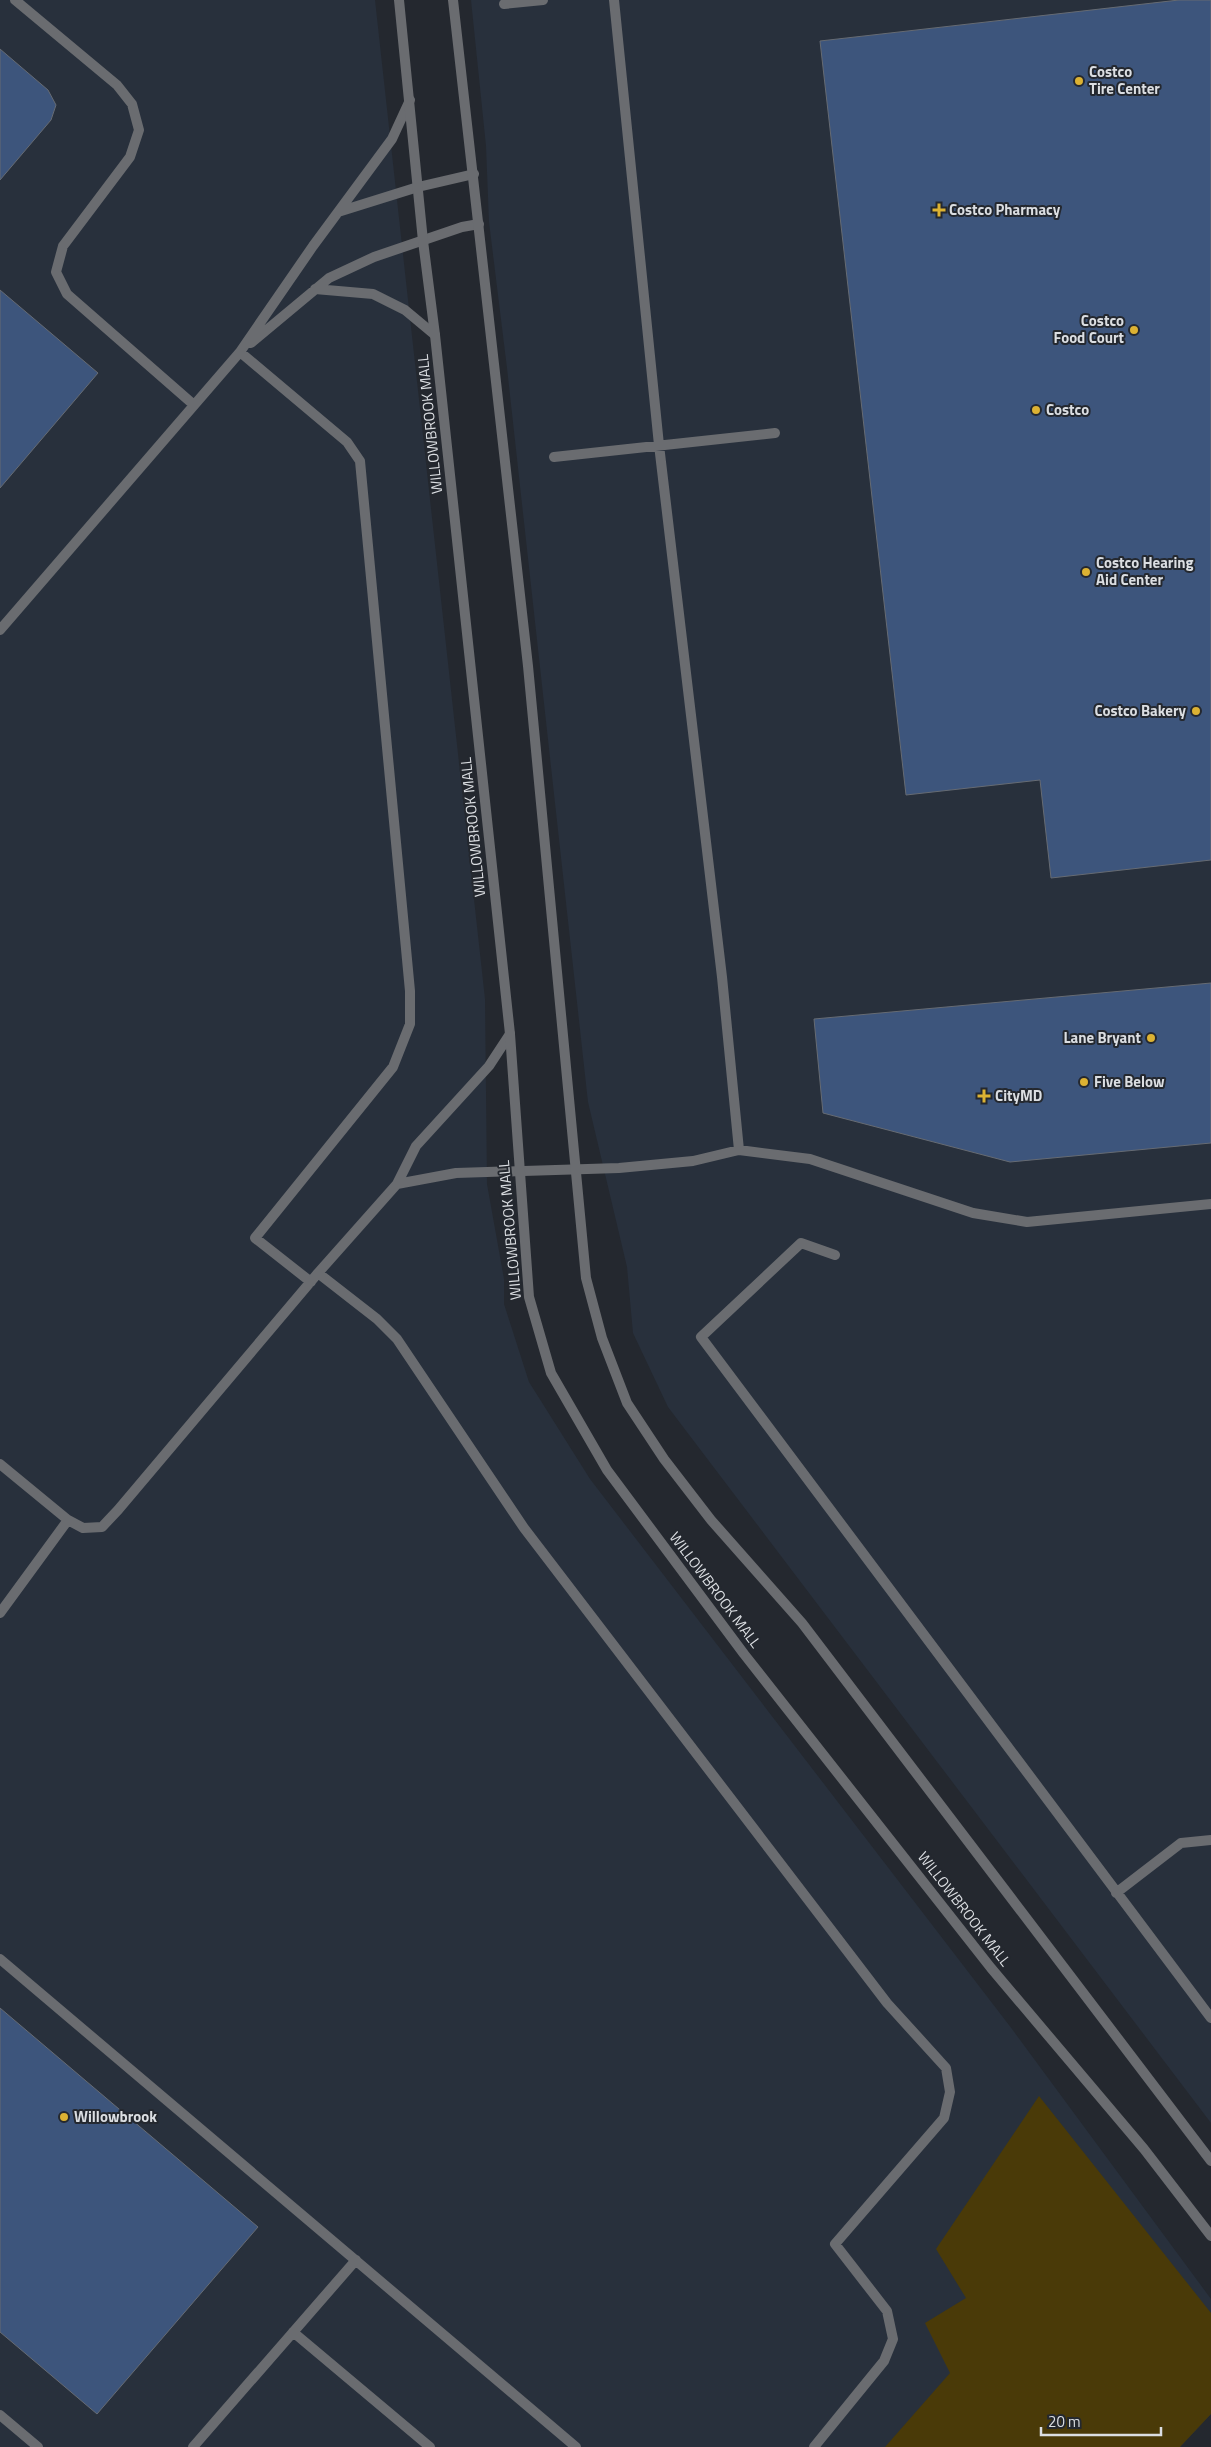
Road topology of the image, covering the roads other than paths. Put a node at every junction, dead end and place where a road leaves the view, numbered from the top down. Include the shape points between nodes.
1 (15, 0) edge
2 (400, 0) edge
3 (453, 0) edge
4 (543, 0) edge
5 (614, 0) edge
6 (504, 4) dead end
7 (410, 100) junction
8 (474, 174) junction
9 (418, 187) junction
10 (338, 212) junction
11 (479, 224) junction
12 (423, 241) junction
13 (315, 289) junction
14 (435, 335) junction
15 (240, 352) junction
16 (194, 405) junction
17 (775, 433) dead end
18 (659, 445) junction
19 (554, 457) dead end
20 (0, 630) edge
21 (510, 1034) junction
22 (739, 1150) junction
23 (576, 1170) junction
24 (520, 1172) junction
25 (397, 1184) junction
26 (1211, 1204) edge
27 (835, 1254) dead end
28 (318, 1272) junction
29 (311, 1282) junction
30 (0, 1464) edge
31 (68, 1520) junction
32 (0, 1613) edge
33 (1211, 1840) edge
34 (1116, 1893) junction
35 (0, 1959) edge
36 (1211, 2018) edge
37 (1211, 2161) edge
38 (1211, 2236) edge
39 (356, 2260) junction
40 (293, 2332) junction
41 (0, 2415) edge
42 (38, 2447) edge
43 (193, 2447) edge
44 (430, 2447) edge
45 (576, 2447) edge
46 (814, 2447) edge

1 - 16 street via 117,85 132,104 139,130 130,157 62,246 56,272 67,294
2 - 7 street, WILLOWBROOK MALL
3 - 8 street
4 - 6 street
5 - 18 street
7 - 9 street, WILLOWBROOK MALL
7 - 10 street via 392,139
8 - 9 street
8 - 11 street
9 - 10 street
9 - 12 street, WILLOWBROOK MALL
10 - 15 street
11 - 12 street
11 - 23 street via 528,666
12 - 13 street via 374,257 329,278
12 - 14 street, WILLOWBROOK MALL
13 - 14 street via 373,294 404,310
13 - 15 street
14 - 21 street, WILLOWBROOK MALL
15 - 16 street
15 - 29 street via 347,442 360,461 410,991 410,1024 393,1067 255,1238
16 - 20 street
17 - 18 street
18 - 19 street
18 - 22 street via 722,977
21 - 24 street, WILLOWBROOK MALL
21 - 25 street via 489,1066 416,1146
22 - 23 street via 693,1161
22 - 26 street via 810,1159 974,1213 1027,1222
23 - 24 street
23 - 37 street via 586,1278 602,1338 627,1403 664,1460 711,1520 802,1623
24 - 25 street via 456,1173
24 - 38 street, WILLOWBROOK MALL via 529,1297 551,1373 607,1470 744,1654 985,1960 1144,2149
25 - 28 street
27 - 34 street via 801,1243 701,1337
28 - 29 street
28 - 46 street via 397,1339 524,1528 887,2003 946,2068 950,2092 944,2118 835,2244 887,2311 893,2339 884,2361
29 - 31 street via 102,1527 83,1528
30 - 31 street
31 - 32 street
33 - 34 street via 1181,1843
34 - 36 street
35 - 39 street
39 - 40 street
39 - 45 street
40 - 43 street
40 - 44 street
41 - 42 street

